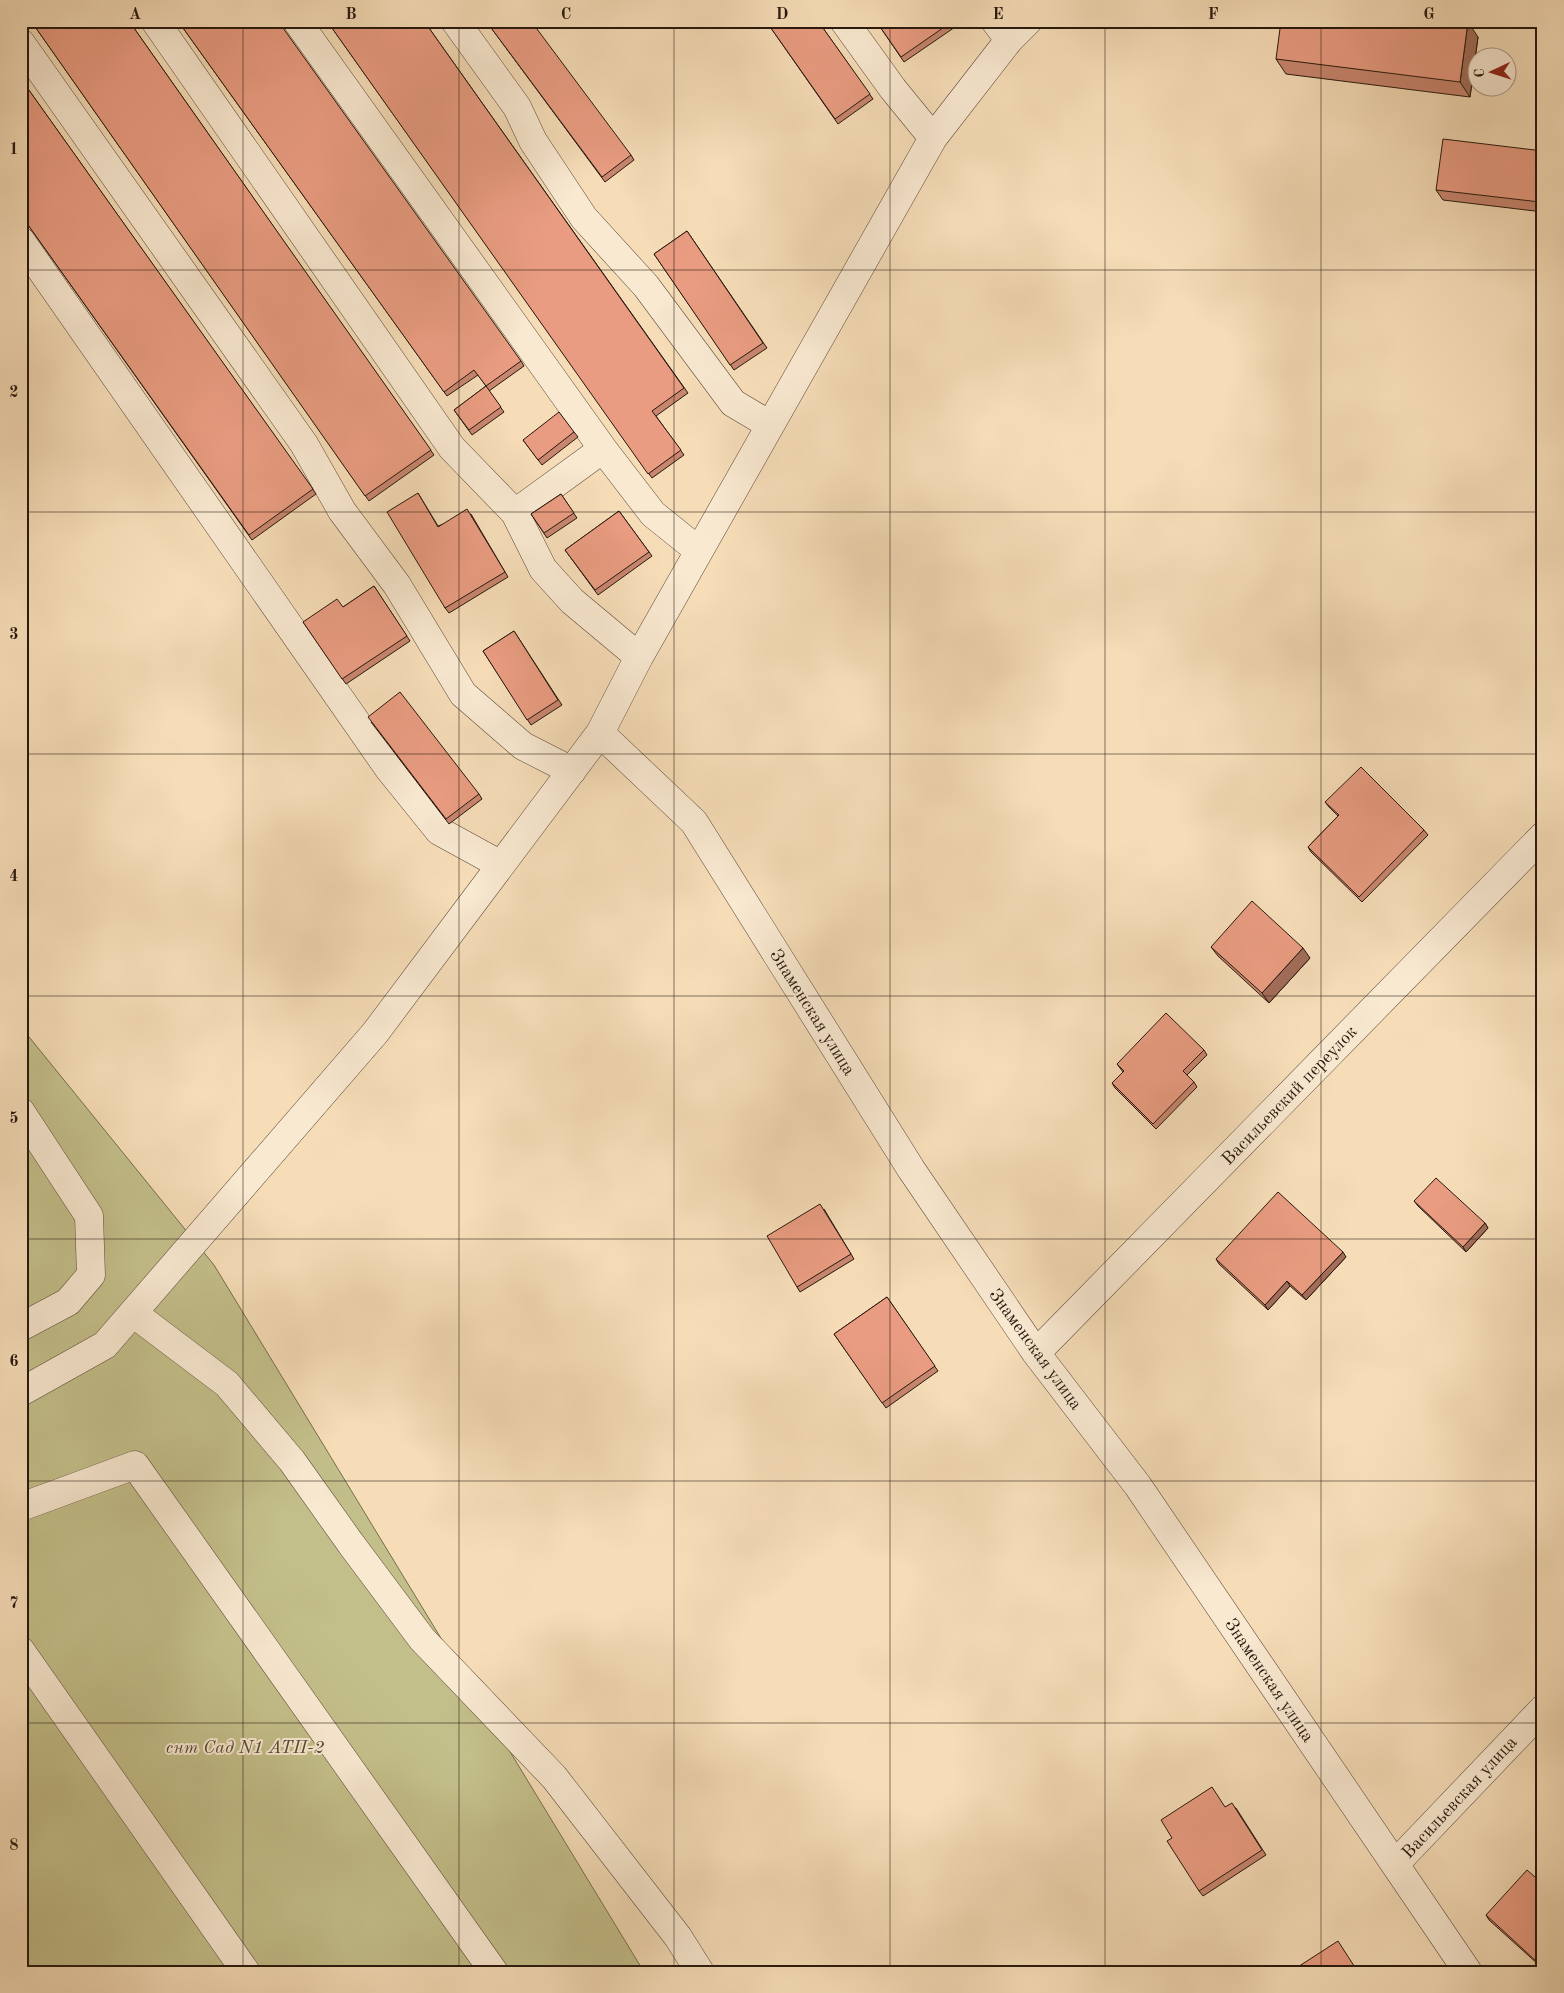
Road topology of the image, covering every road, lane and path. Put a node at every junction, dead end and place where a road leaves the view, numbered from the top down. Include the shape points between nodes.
1 (155, 21) edge
2 (297, 21) edge
3 (455, 21) edge
4 (844, 21) edge
5 (1010, 27) edge
6 (21, 43) edge
7 (933, 138) junction
8 (21, 241) edge
9 (770, 425) junction
10 (603, 450) junction
11 (515, 513) junction
12 (699, 551) junction
13 (638, 657) junction
14 (600, 733) junction
15 (572, 771) junction
16 (1543, 836) edge
17 (501, 865) junction
18 (21, 1112) edge
19 (133, 1313) junction
20 (21, 1327) edge
21 (1036, 1353) junction
22 (21, 1392) edge
23 (21, 1507) edge
24 (21, 1651) edge
25 (1543, 1708) edge
26 (1395, 1864) junction
27 (246, 1972) edge
28 (494, 1972) edge
29 (700, 1972) edge
30 (1468, 1972) edge

1 - 11 street via 452,448
2 - 10 street
3 - 9 street via 517,107 533,141 584,218 646,286 733,403
4 - 7 street
5 - 7 street
6 - 15 street via 304,444 342,511 397,585 463,694 524,746
7 - 9 street
8 - 17 street via 390,769 439,832
9 - 12 street
10 - 11 street
10 - 12 street via 653,514
11 - 13 street via 543,569 572,601
12 - 13 street
13 - 14 street
14 - 15 street
14 - 21 street, Знаменская улица via 694,822 911,1169
15 - 17 street
16 - 21 street, Васильевский переулок
17 - 19 street via 375,1034
18 - 20 street via 89,1216 91,1275 68,1302
19 - 22 street via 105,1345
19 - 29 street via 227,1384 292,1461 422,1639 554,1777 678,1937
21 - 26 street, Знаменская улица via 1138,1486
23 - 28 street via 134,1464
24 - 27 street
25 - 26 street, Васильевская улица
26 - 30 street, Знаменская улица

